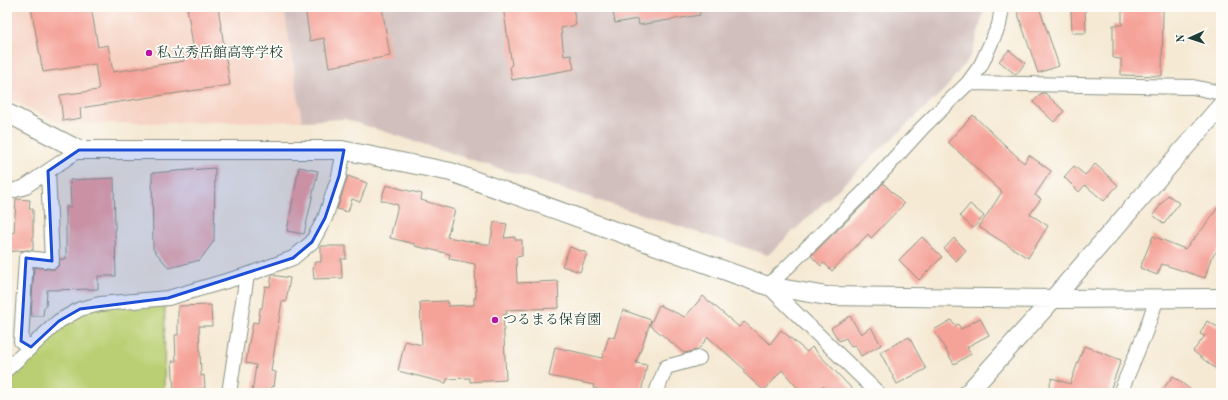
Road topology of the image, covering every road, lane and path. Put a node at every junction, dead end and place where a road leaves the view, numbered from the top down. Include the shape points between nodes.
1 (1002, 7) edge
2 (968, 83) junction
3 (1221, 93) edge
4 (1221, 106) edge
5 (7, 113) edge
6 (79, 150) junction
7 (344, 150) junction
8 (48, 171) junction
9 (7, 192) edge
10 (248, 274) junction
11 (768, 286) junction
12 (1157, 298) junction
13 (1221, 298) edge
14 (1053, 299) junction
15 (31, 347) junction
16 (699, 358) dead end
17 (7, 369) edge
18 (229, 393) edge
19 (656, 393) edge
20 (878, 393) edge
21 (968, 393) edge
22 (1120, 393) edge

1 - 2 street via 999,25 981,65
2 - 3 street via 1193,87
2 - 11 street via 923,127 863,193
4 - 14 street
5 - 6 street
6 - 7 street
6 - 8 street
7 - 10 street via 339,176 325,218 312,242 293,258
7 - 11 street via 451,172
8 - 9 street via 23,188
8 - 15 street via 52,261 26,258 21,341
10 - 15 street via 168,298 100,304 80,309 59,321
10 - 18 street
11 - 14 street via 827,296
11 - 20 street
12 - 13 street
12 - 14 street
12 - 22 street
14 - 21 street
15 - 17 street
16 - 19 street via 666,367

